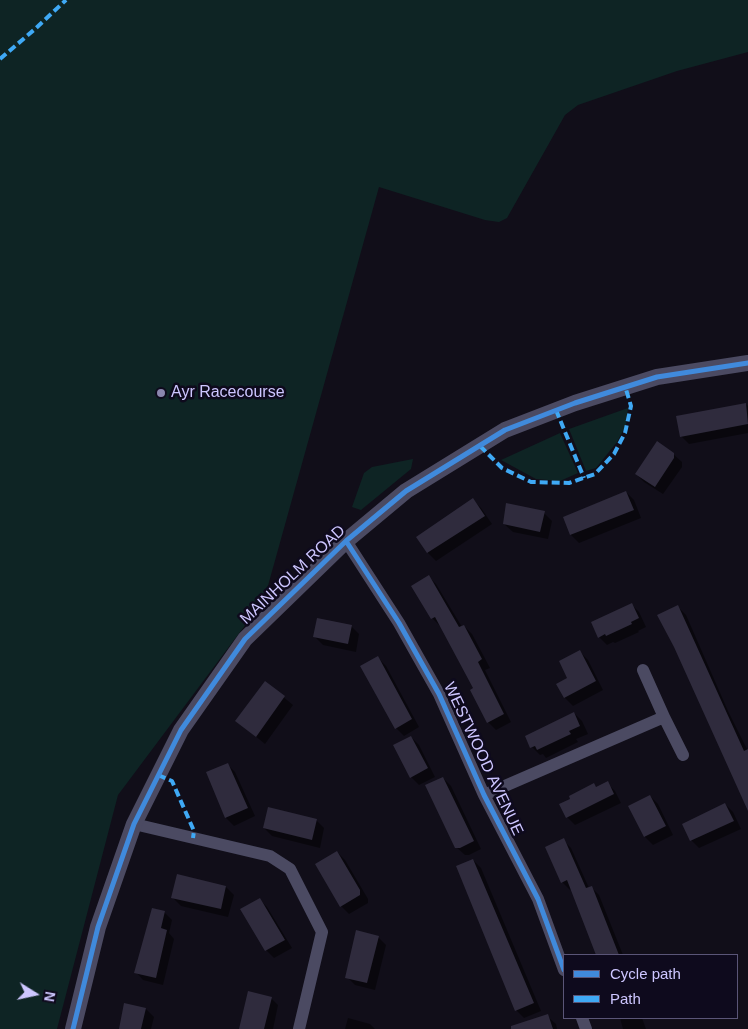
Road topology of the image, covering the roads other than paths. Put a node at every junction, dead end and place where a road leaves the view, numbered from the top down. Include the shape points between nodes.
1 (748, 363) edge
2 (346, 541) junction
3 (644, 670) dead end
4 (664, 717) junction
5 (683, 755) dead end
6 (484, 795) junction
7 (134, 824) junction
8 (563, 967) edge
9 (74, 1029) edge
10 (298, 1029) edge

1 - 2 street, MAINHOLM ROAD via 657,377 575,402 505,430 406,491
2 - 6 street, WESTWOOD AVENUE via 399,623 439,694
2 - 7 street, MAINHOLM ROAD via 245,639 181,730
3 - 4 street
4 - 5 street
4 - 6 street, WESTWOOD AVENUE
6 - 8 street, WESTWOOD AVENUE via 538,899
7 - 9 street, MAINHOLM ROAD via 98,927
7 - 10 street via 270,856 290,868 322,932

